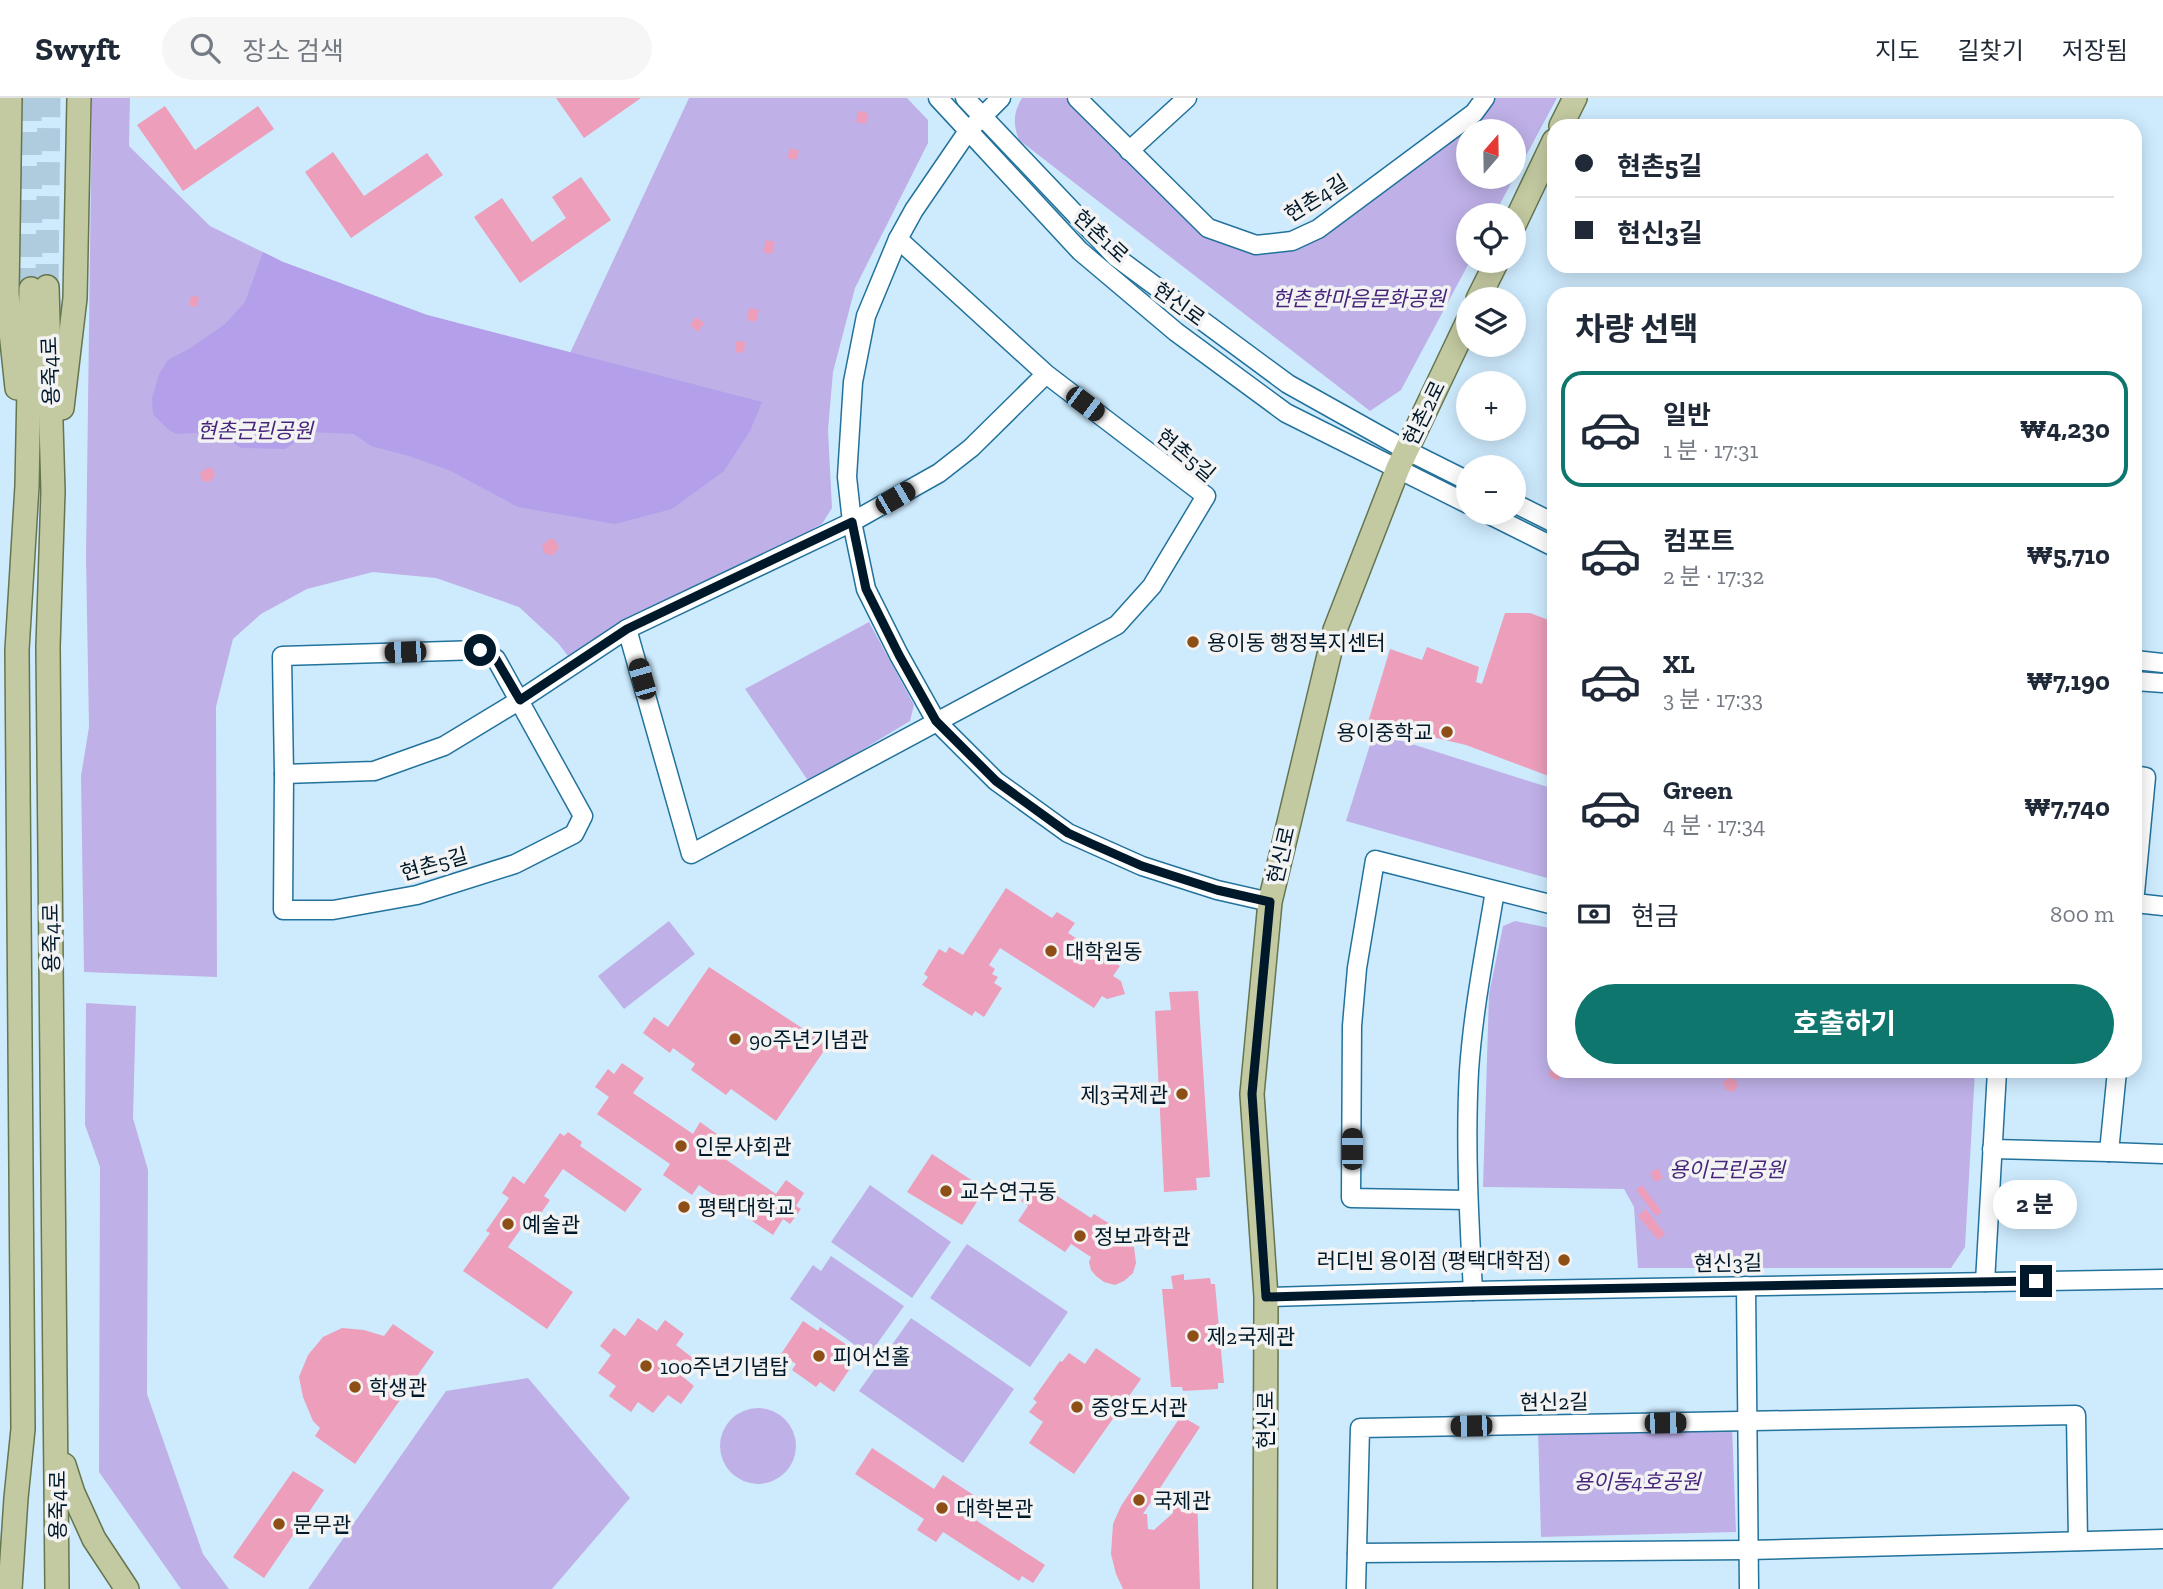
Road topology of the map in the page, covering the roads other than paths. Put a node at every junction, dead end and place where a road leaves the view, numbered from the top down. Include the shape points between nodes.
1 (9, 98) edge
2 (79, 98) edge
3 (938, 98) edge
4 (964, 98) edge
5 (1001, 98) edge
6 (1077, 98) edge
7 (1187, 98) edge
8 (1485, 98) edge
9 (1574, 98) edge
10 (982, 116) junction
11 (1564, 119) edge
12 (968, 131) junction
13 (1129, 151) junction
14 (1547, 156) edge
15 (1524, 203) edge
16 (898, 239) junction
17 (1456, 346) edge
18 (1046, 374) junction
19 (1402, 459) junction
20 (1456, 477) edge
21 (27, 486) junction
22 (53, 491) junction
23 (1456, 496) edge
24 (1526, 509) edge
25 (1547, 520) edge
26 (852, 522) junction
27 (1510, 525) edge
28 (1547, 544) edge
29 (627, 629) junction
30 (2142, 661) edge
31 (2163, 663) edge
32 (2142, 682) edge
33 (2163, 683) edge
34 (520, 700) junction
35 (936, 721) junction
36 (284, 774) junction
37 (2142, 776) edge
38 (2142, 819) edge
39 (1495, 891) junction
40 (1270, 902) junction
41 (1547, 903) edge
42 (2142, 904) edge
43 (2163, 906) edge
44 (1997, 1078) edge
45 (2116, 1078) edge
46 (1992, 1149) junction
47 (2109, 1152) junction
48 (2163, 1154) edge
49 (1468, 1200) junction
50 (2163, 1279) edge
51 (1985, 1282) junction
52 (1746, 1286) junction
53 (1473, 1291) junction
54 (1266, 1297) junction
55 (1748, 1422) junction
56 (23, 1429) junction
57 (57, 1443) junction
58 (0, 1488) edge
59 (2163, 1539) edge
60 (2078, 1541) junction
61 (1748, 1550) junction
62 (1357, 1553) junction
63 (10, 1589) edge
64 (57, 1589) edge
65 (127, 1589) edge
66 (1265, 1589) edge
67 (1356, 1589) edge
68 (1748, 1589) edge

1 - 21 main road via 7,295
2 - 22 main road via 75,298
3 - 12 street, 현촌1로
4 - 10 street, 현신로
5 - 10 street
6 - 13 street, 현촌4길
7 - 13 street
8 - 13 street, 현촌4길 via 1474,113 1340,213 1292,241 1256,245 1208,228
9 - 11 main road
10 - 12 street
10 - 19 street, 현신로 via 1116,257 1288,384
12 - 16 street
12 - 19 street, 현촌1로 via 1080,251 1176,332 1286,413
14 - 15 main road
16 - 18 street, 현촌5길
16 - 26 street via 866,316 853,382 847,477
17 - 19 main road, 현촌2로
18 - 26 street via 950,465
18 - 35 street, 현촌5길 via 1206,496 1152,586 1117,625
19 - 20 street, 현신로
19 - 23 street, 현신로
19 - 40 main road, 현신로 via 1335,629
21 - 22 main road, 용죽4로 via 39,288
21 - 56 main road, 용죽4로 via 17,650
22 - 57 main road, 용죽4로 via 48,647
24 - 25 street
26 - 29 street
26 - 35 street via 866,589
27 - 28 street
29 - 34 street
29 - 35 street, 현촌5길 via 691,854
30 - 31 street
32 - 33 street
34 - 36 street via 444,746 374,771
34 - 36 street, 현촌5길 via 496,659 480,650 282,656
34 - 36 street, 현촌5길 via 583,816 574,834 515,864 417,895 333,910 283,910
35 - 40 street via 996,781 1068,833 1142,866
37 - 38 street via 2146,777
39 - 41 street
39 - 49 street via 1469,1071
39 - 49 street via 1375,860 1357,968 1351,1198
40 - 54 main road, 현신로 via 1252,1094
42 - 43 street
44 - 46 street
45 - 47 street
46 - 47 street
46 - 51 street
47 - 48 street
49 - 53 street
50 - 51 street, 현신3길
51 - 52 street, 현신3길
52 - 53 street, 현신3길
52 - 55 street
53 - 54 street, 현신3길
54 - 66 main road, 현신로
55 - 60 street, 현신2길 via 2076,1415
55 - 61 street
55 - 62 street, 현신2길 via 1360,1428
56 - 58 main road
56 - 63 main road, 용죽4로
57 - 64 main road, 용죽4로
57 - 65 main road via 94,1539
59 - 60 street
60 - 61 street
61 - 62 street
61 - 68 street
62 - 67 street, 현신2길

